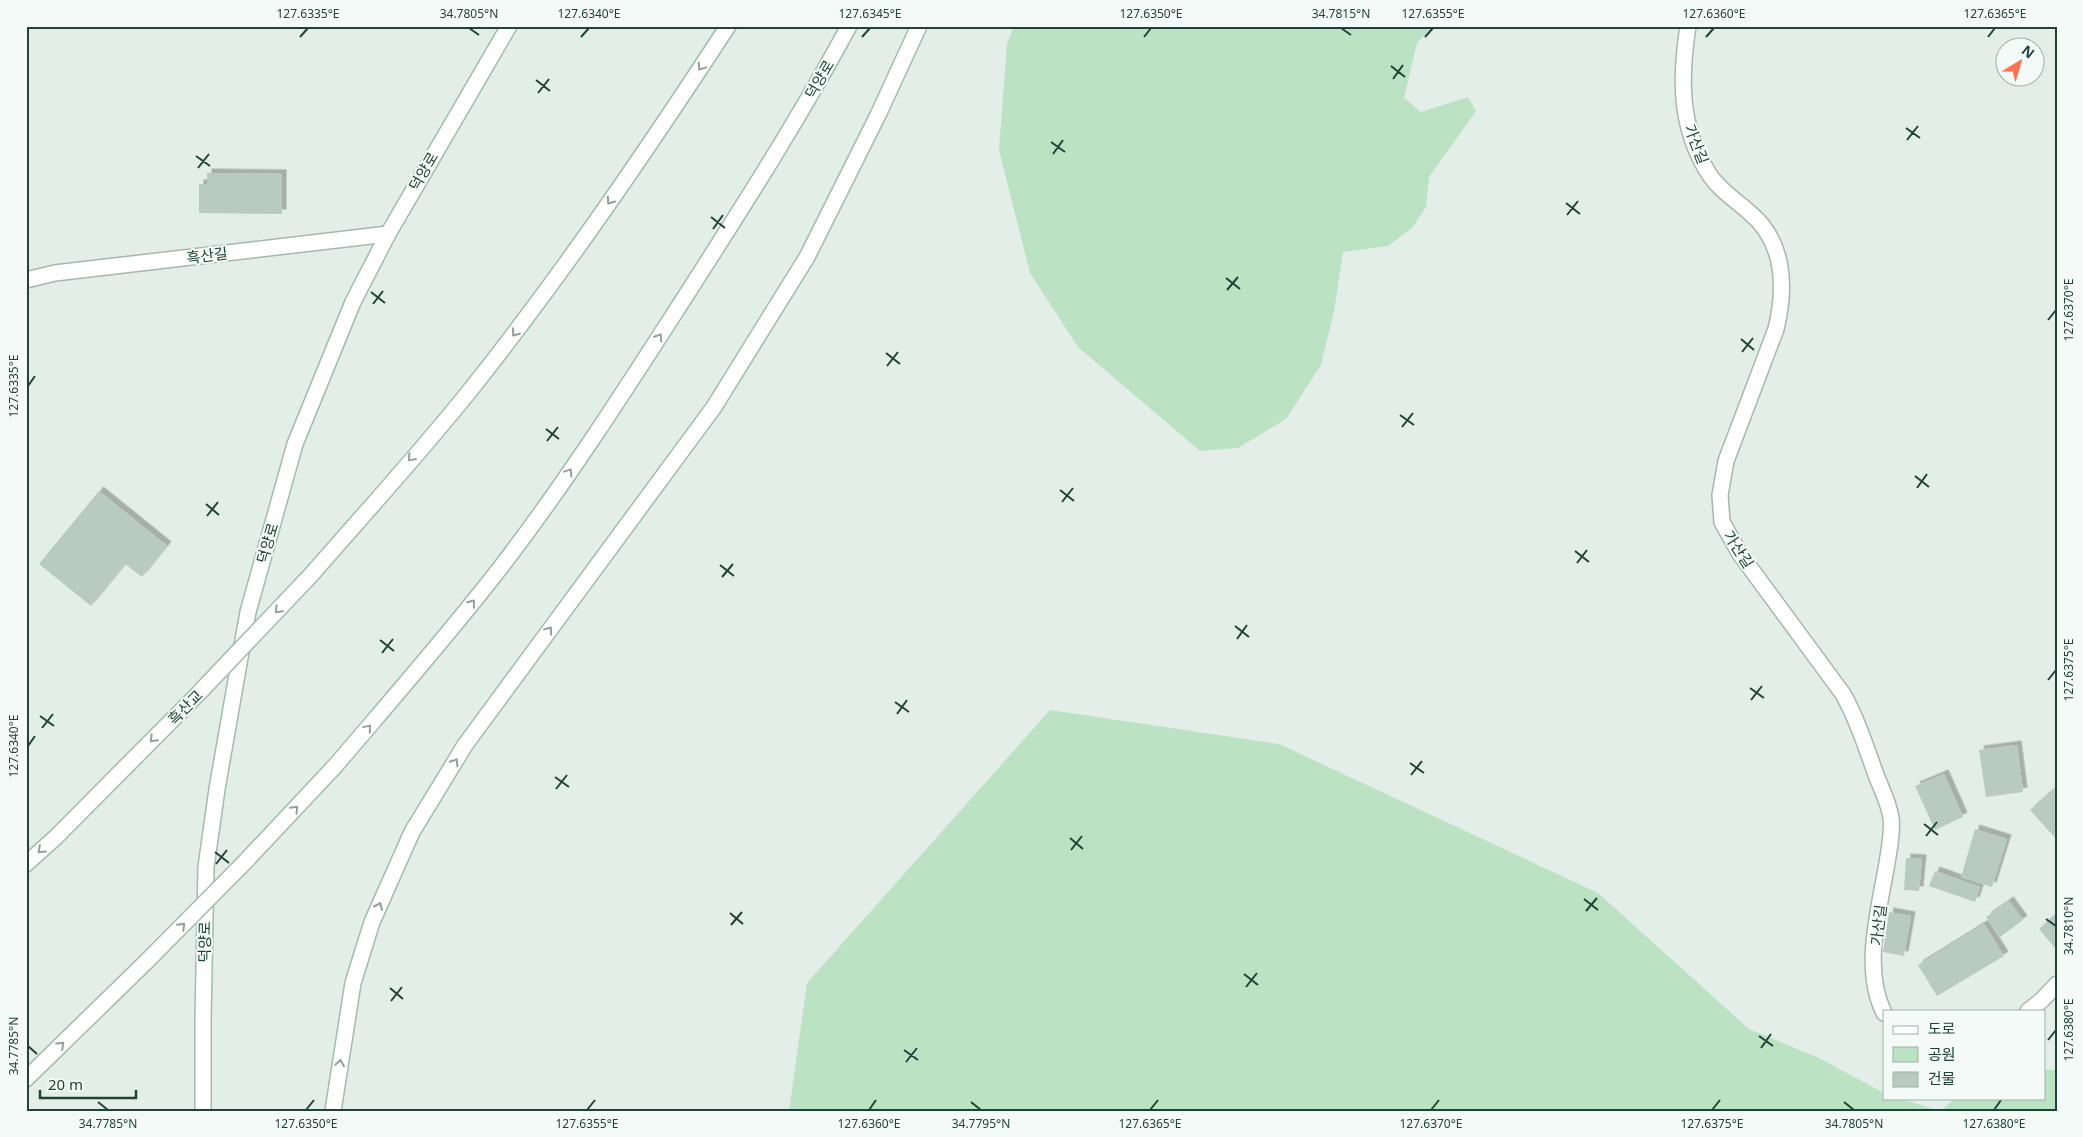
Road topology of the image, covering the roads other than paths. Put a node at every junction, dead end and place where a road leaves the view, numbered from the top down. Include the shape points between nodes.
1 (509, 26) edge
2 (728, 26) edge
3 (849, 26) edge
4 (919, 26) edge
5 (1688, 26) edge
6 (388, 234) junction
7 (26, 280) edge
8 (26, 864) edge
9 (2057, 984) edge
10 (2029, 1010) edge
11 (1883, 1011) edge
12 (26, 1080) edge
13 (203, 1111) edge
14 (333, 1111) edge

1 - 6 main road, 덕양로
2 -> 8 main road, 흑산교, bridge via 548,289 471,389 311,575 197,695
12 -> 3 main road, 덕양로, bridge via 245,862 336,765 451,630 554,495 643,362 737,216
14 -> 4 main road via 353,983 372,922 412,832 465,745 714,407 807,257
5 - 11 main road, 가산길 via 1682,77 1694,145 1720,188 1765,228 1773,242 1782,275 1781,307 1776,329 1726,461 1720,495 1722,522 1740,554 1852,711 1887,803 1891,819 1890,844 1874,958 1876,992
6 - 7 main road, 흑산길 via 55,272
6 - 13 main road, 덕양로 via 353,302 295,444 248,612 206,867
9 - 10 main road

